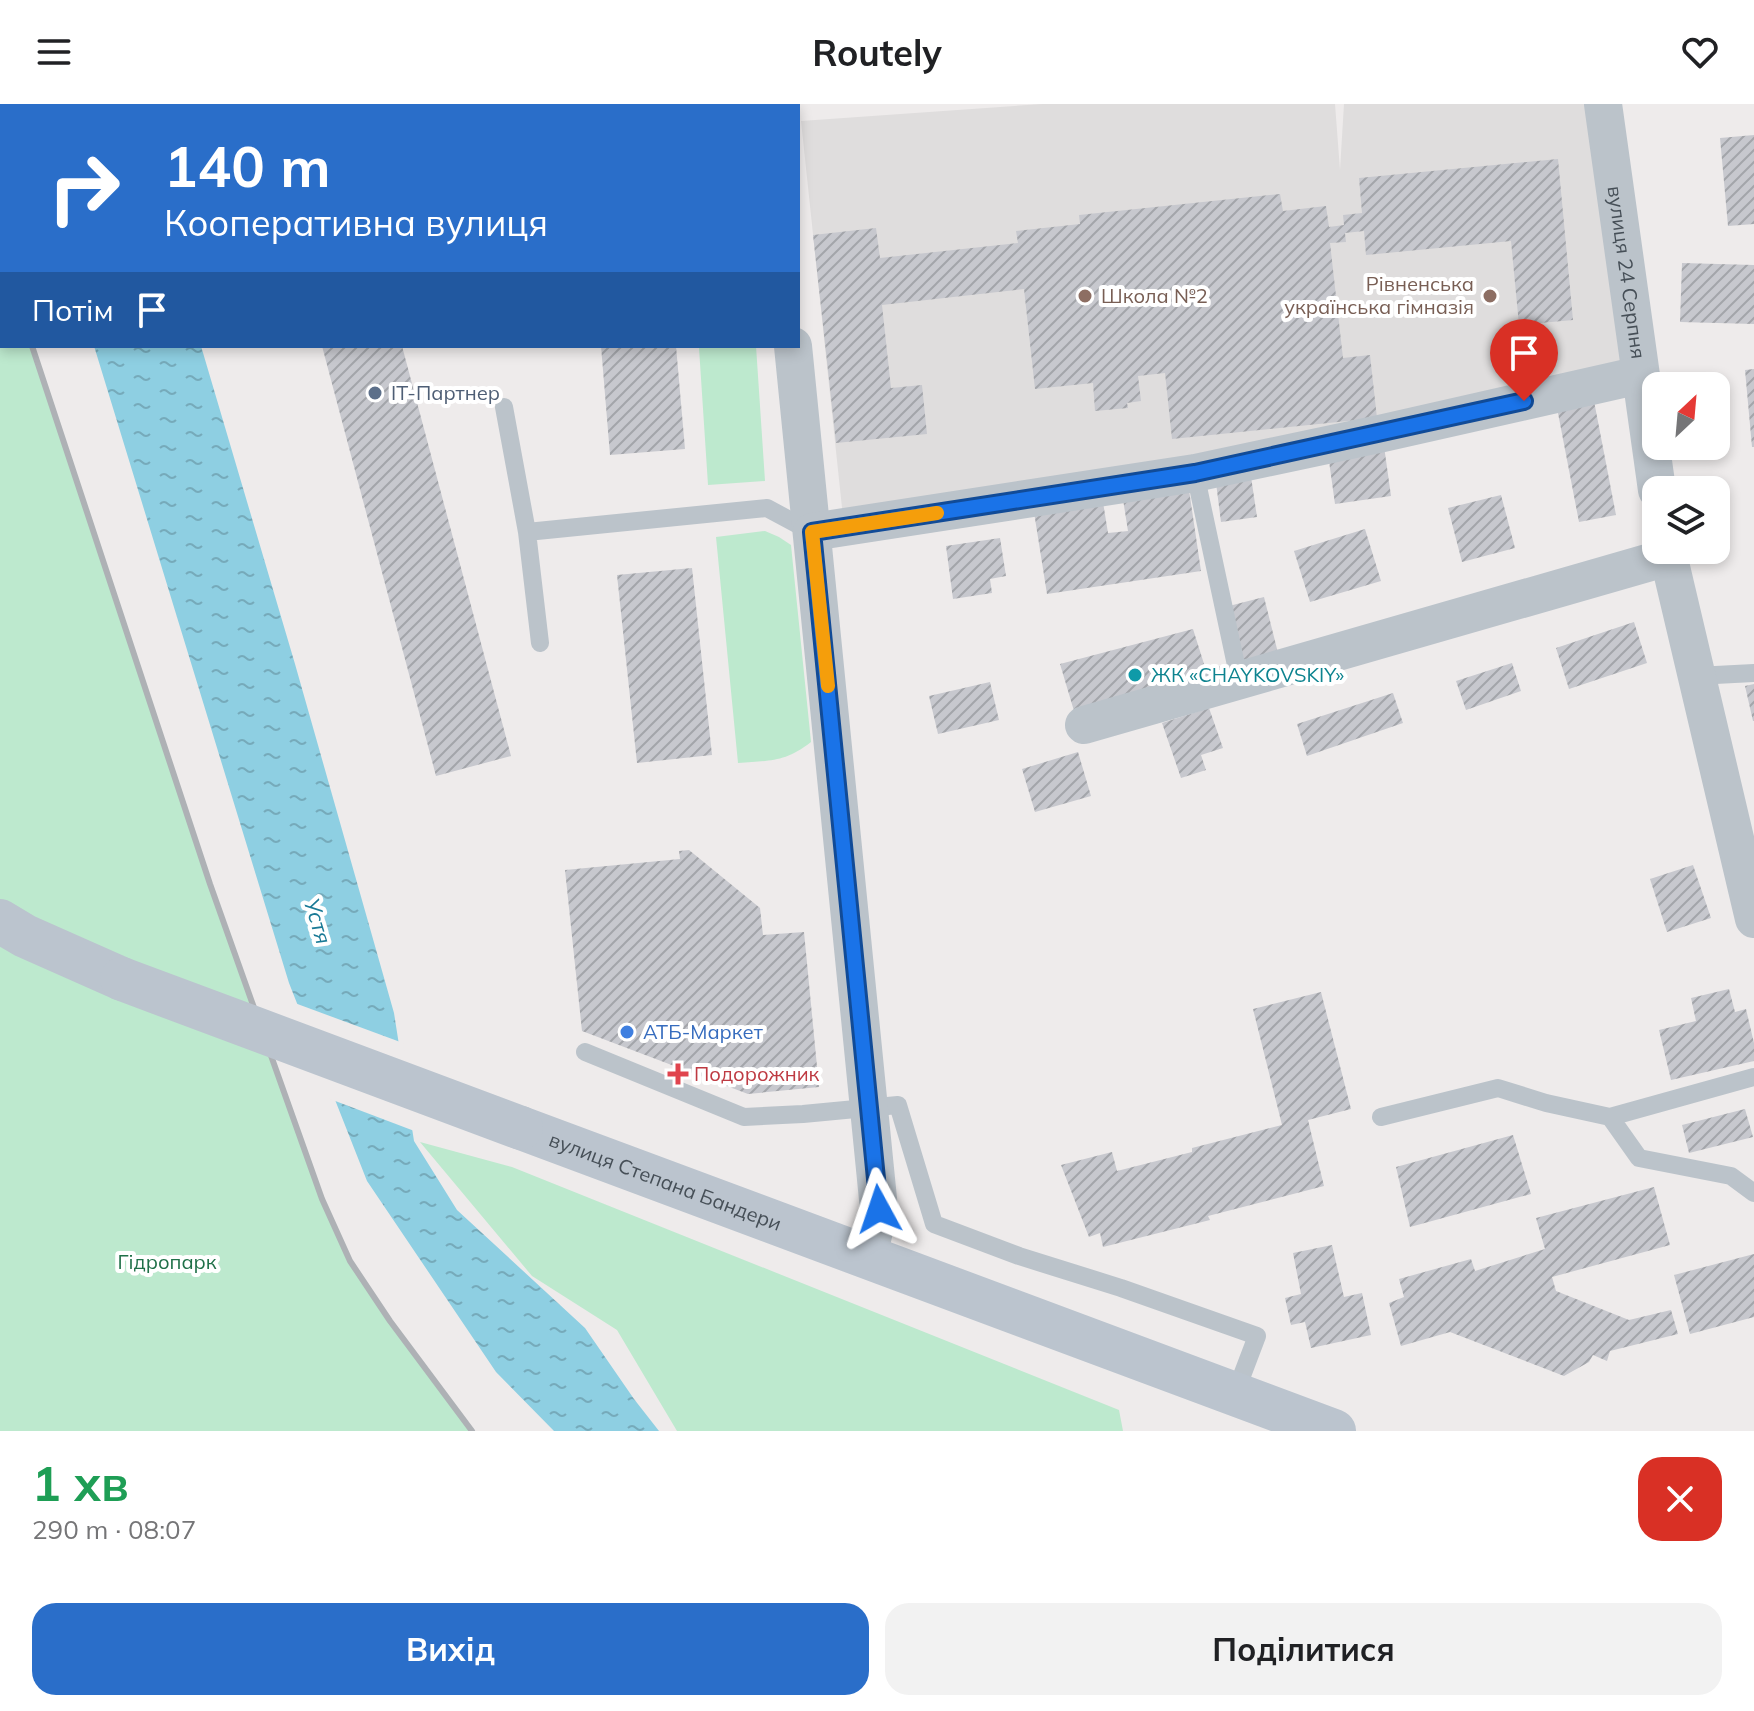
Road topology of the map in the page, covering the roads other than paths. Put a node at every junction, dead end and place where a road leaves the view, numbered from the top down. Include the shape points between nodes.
1 (1603, 104) edge
2 (793, 348) edge
3 (1640, 375) junction
4 (504, 407) dead end
5 (1195, 473) junction
6 (1655, 476) edge
7 (527, 532) junction
8 (812, 532) junction
9 (1642, 561) edge
10 (1669, 564) edge
11 (540, 643) dead end
12 (1754, 673) edge
13 (1696, 676) junction
14 (1239, 679) junction
15 (1084, 725) dead end
16 (1754, 919) edge
17 (0, 921) edge
18 (585, 1052) dead end
19 (1754, 1077) edge
20 (869, 1107) junction
21 (1381, 1117) dead end
22 (1610, 1117) junction
23 (1754, 1193) edge
24 (868, 1257) junction
25 (1235, 1394) junction
26 (1334, 1431) edge

1 - 3 street, вулиця 24 Серпня
2 - 8 street
3 - 5 street
3 - 6 street, вулиця 24 Серпня
4 - 7 lane
5 - 8 street
5 - 14 lane
7 - 8 lane via 767,508
7 - 11 lane
8 - 20 street
9 - 14 street
10 - 13 street
12 - 13 lane
13 - 16 street
14 - 15 street
17 - 24 main road, вулиця Степана Бандери, bridge via 122,979
18 - 20 lane via 744,1117
19 - 22 lane
20 - 24 street via 879,1209
20 - 25 lane via 898,1105 934,1224 1257,1336
21 - 22 lane via 1498,1088
22 - 23 lane via 1639,1158 1731,1176
24 - 25 main road, вулиця Степана Бандери
25 - 26 main road, вулиця Степана Бандери

